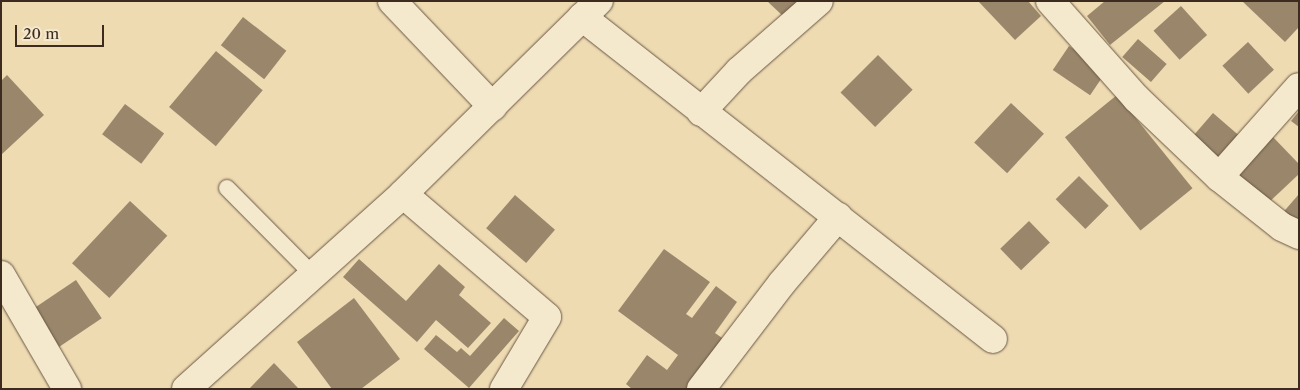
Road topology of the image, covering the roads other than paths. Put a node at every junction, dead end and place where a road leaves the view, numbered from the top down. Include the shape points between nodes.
1 (392, 1) edge
2 (819, 1) edge
3 (1063, 6) edge
4 (591, 9) edge
5 (1299, 87) edge
6 (493, 107) junction
7 (701, 112) junction
8 (1219, 177) junction
9 (227, 188) dead end
10 (403, 194) junction
11 (838, 217) junction
12 (1299, 235) edge
13 (1, 275) edge
14 (313, 275) junction
15 (993, 339) dead end
16 (67, 389) edge
17 (186, 389) edge
18 (504, 389) edge
19 (701, 389) edge

1 - 6 street
2 - 7 street via 739,71
3 - 8 street via 1136,98
4 - 6 street
4 - 7 street
5 - 8 street
6 - 10 street
7 - 11 street
8 - 12 street via 1282,227
9 - 14 lane
10 - 14 street
10 - 18 street via 547,317
11 - 15 street
11 - 19 street via 782,282
13 - 16 street
14 - 17 street

